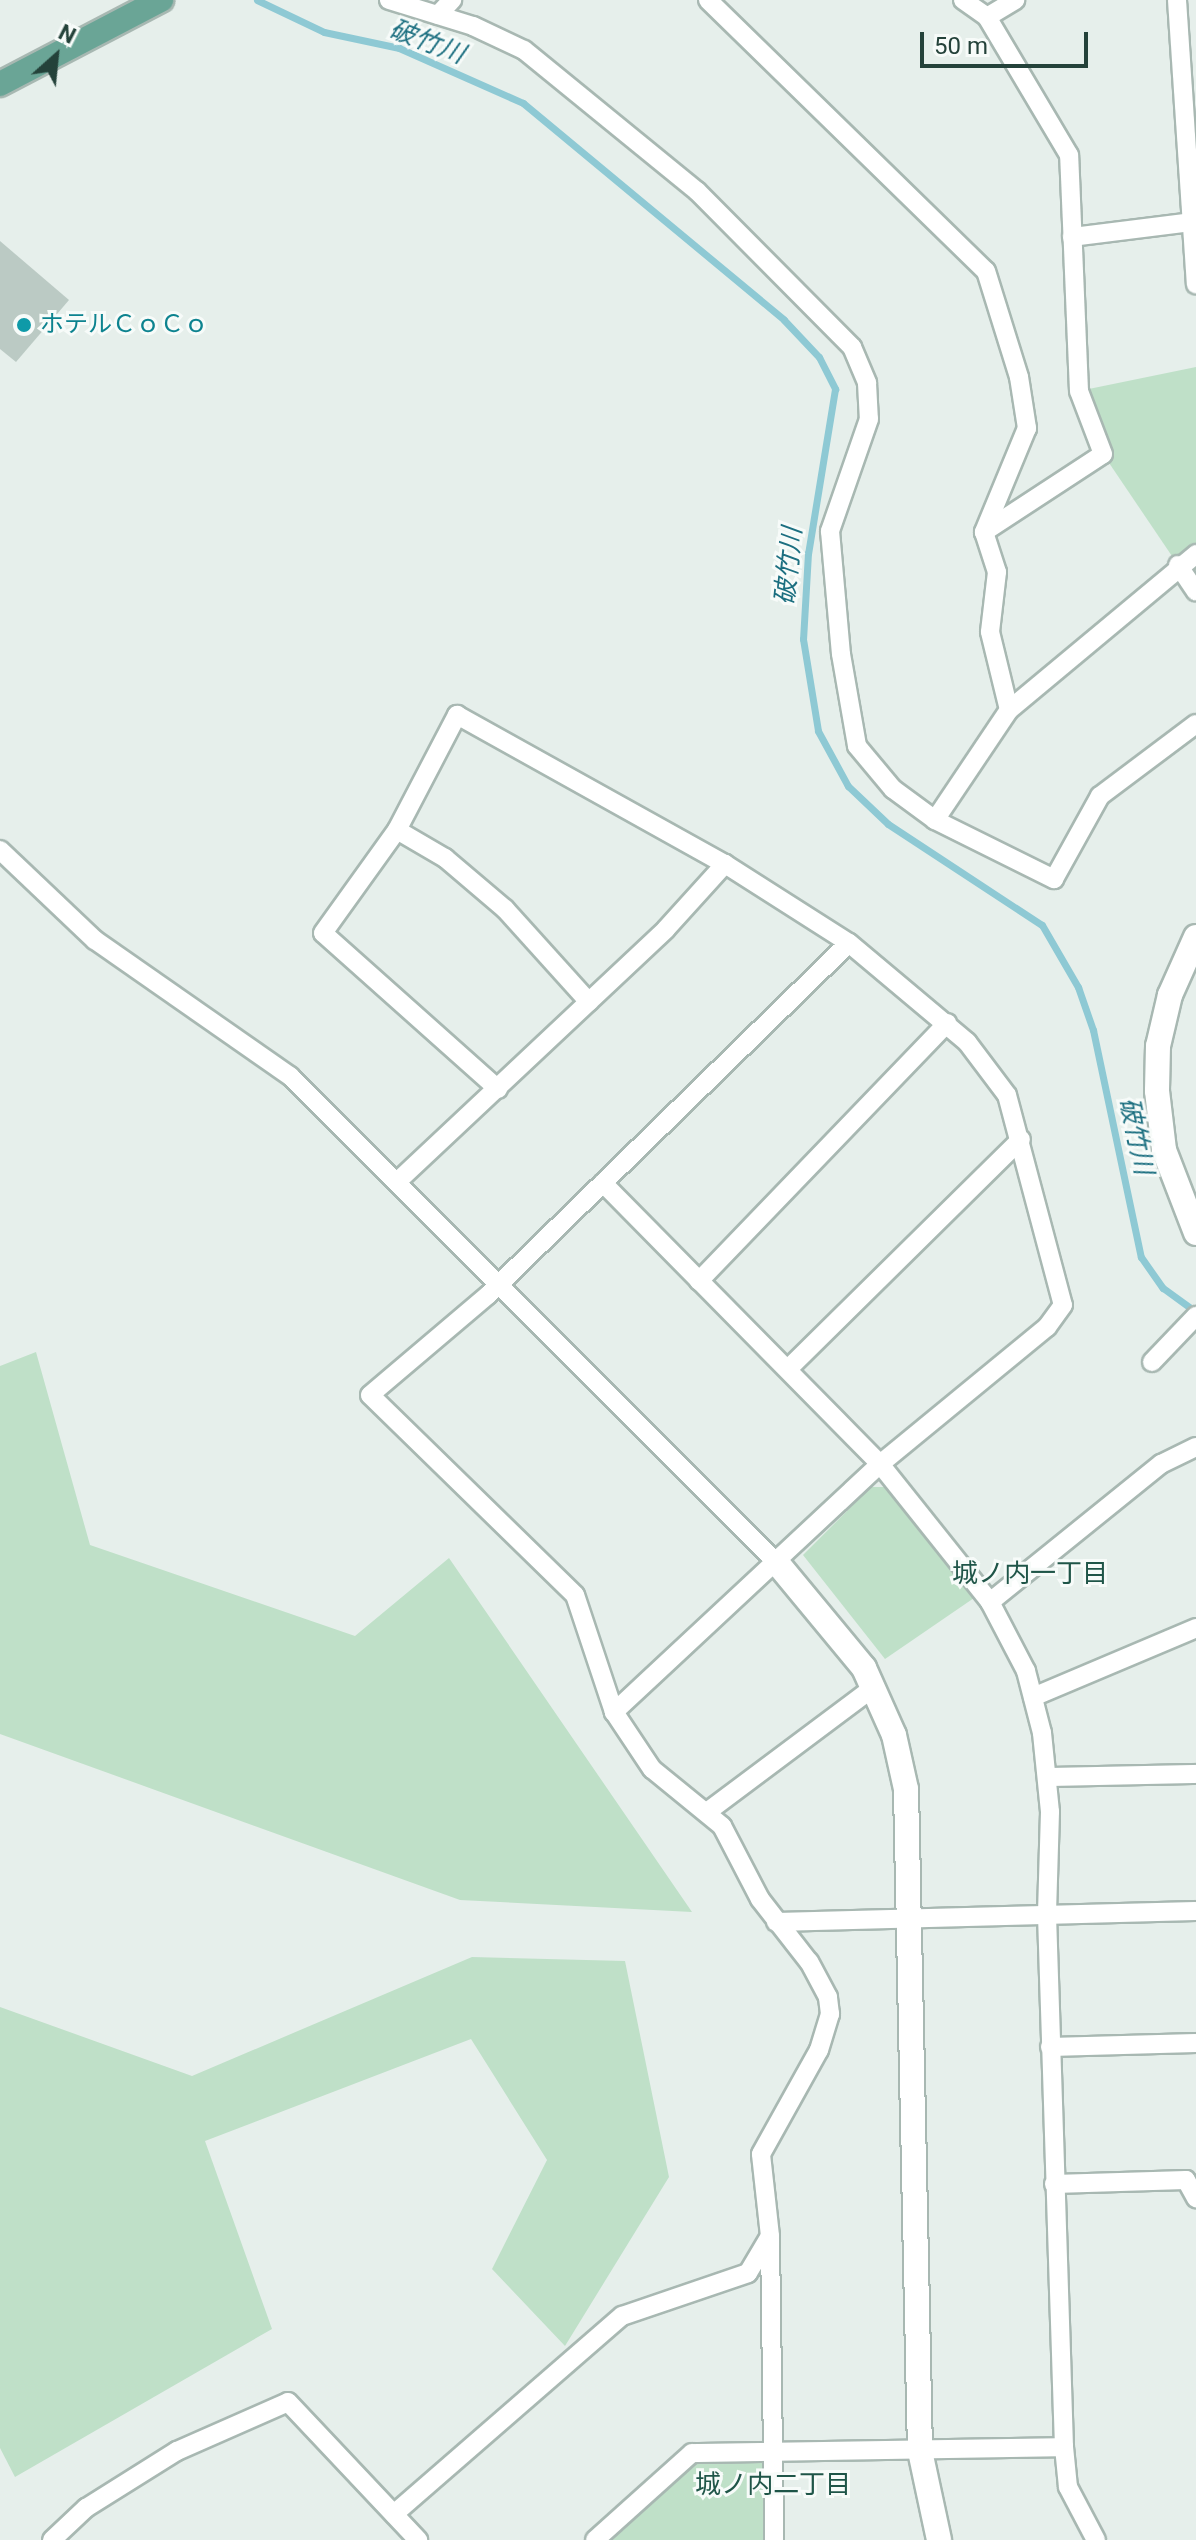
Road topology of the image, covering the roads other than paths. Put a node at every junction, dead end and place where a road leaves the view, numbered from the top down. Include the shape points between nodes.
1 (161, 0) edge
2 (389, 0) edge
3 (452, 0) edge
4 (708, 0) edge
5 (963, 0) edge
6 (1015, 0) edge
7 (1177, 0) edge
8 (438, 15) junction
9 (987, 17) junction
10 (0, 84) edge
11 (1192, 222) junction
12 (1072, 237) junction
13 (1196, 284) edge
14 (984, 532) junction
15 (1196, 554) edge
16 (1178, 565) junction
17 (1196, 592) edge
18 (1009, 710) junction
19 (1196, 724) edge
20 (935, 820) junction
21 (397, 830) junction
22 (0, 850) edge
23 (725, 864) junction
24 (1196, 937) edge
25 (849, 943) junction
26 (589, 1002) junction
27 (947, 1023) junction
28 (498, 1089) junction
29 (1021, 1139) junction
30 (399, 1180) junction
31 (603, 1183) junction
32 (1196, 1233) edge
33 (699, 1281) junction
34 (501, 1283) junction
35 (1196, 1316) edge
36 (1152, 1362) dead end
37 (788, 1369) junction
38 (1196, 1447) edge
39 (880, 1464) junction
40 (778, 1564) junction
41 (990, 1602) junction
42 (1196, 1628) edge
43 (874, 1687) junction
44 (1033, 1697) junction
45 (614, 1712) junction
46 (1196, 1774) edge
47 (1047, 1777) junction
48 (707, 1812) junction
49 (1196, 1911) edge
50 (1047, 1915) junction
51 (910, 1918) junction
52 (776, 1922) junction
53 (1196, 2043) edge
54 (1050, 2047) junction
55 (1191, 2180) edge
56 (1054, 2184) junction
57 (1196, 2198) edge
58 (770, 2236) junction
59 (1064, 2447) junction
60 (920, 2451) junction
61 (771, 2452) junction
62 (394, 2514) junction
63 (414, 2539) edge
64 (52, 2540) edge
65 (595, 2540) edge
66 (774, 2540) edge
67 (939, 2540) edge
68 (1096, 2540) edge

1 - 10 main road
2 - 8 street
3 - 8 street
4 - 14 street via 986,271 1009,335 1027,428
5 - 9 street
6 - 9 street
7 - 11 street
8 - 20 street via 524,50 579,93 697,191 852,347 867,383 869,419 830,531 857,746 893,789
9 - 12 street via 1069,155
11 - 12 street
11 - 13 street
12 - 14 street via 1079,391 1103,454
14 - 18 street via 997,572 990,632
15 - 16 street
16 - 17 street
16 - 18 street
18 - 20 street
19 - 20 street via 1100,796 1054,879
21 - 23 street via 457,715
21 - 26 street via 445,858 505,909
21 - 28 street via 323,933
22 - 30 street via 95,940 290,1076
23 - 25 street
23 - 26 street
24 - 32 street via 1170,995 1158,1046 1157,1091 1164,1150
25 - 27 street
25 - 31 street
26 - 28 street
27 - 29 street via 1007,1095
27 - 33 street
28 - 30 street
29 - 37 street
29 - 39 street via 1063,1305 1047,1327
30 - 34 street
31 - 33 street
31 - 34 street
33 - 37 street
34 - 40 street
34 - 45 street via 370,1395 575,1595 602,1692
35 - 36 street
37 - 39 street
38 - 41 street via 1161,1464
39 - 40 street
39 - 41 street
40 - 43 street via 831,1622
40 - 45 street
41 - 44 street
42 - 44 street
43 - 48 street
43 - 51 street via 906,1789
44 - 47 street
45 - 48 street via 652,1769
46 - 47 street
47 - 50 street
48 - 52 street via 722,1826
49 - 50 street
50 - 51 street
50 - 54 street
51 - 52 street
51 - 60 street
52 - 58 street via 809,1962 830,2014 819,2050 761,2154
53 - 54 street
54 - 56 street
55 - 56 street
55 - 57 street
56 - 59 street
58 - 61 street
58 - 62 street via 748,2273 622,2316
59 - 60 street
59 - 68 street via 1068,2487
60 - 61 street
60 - 67 street
61 - 65 street via 692,2453
61 - 66 street
62 - 63 street
62 - 64 street via 288,2402 177,2451 86,2508

